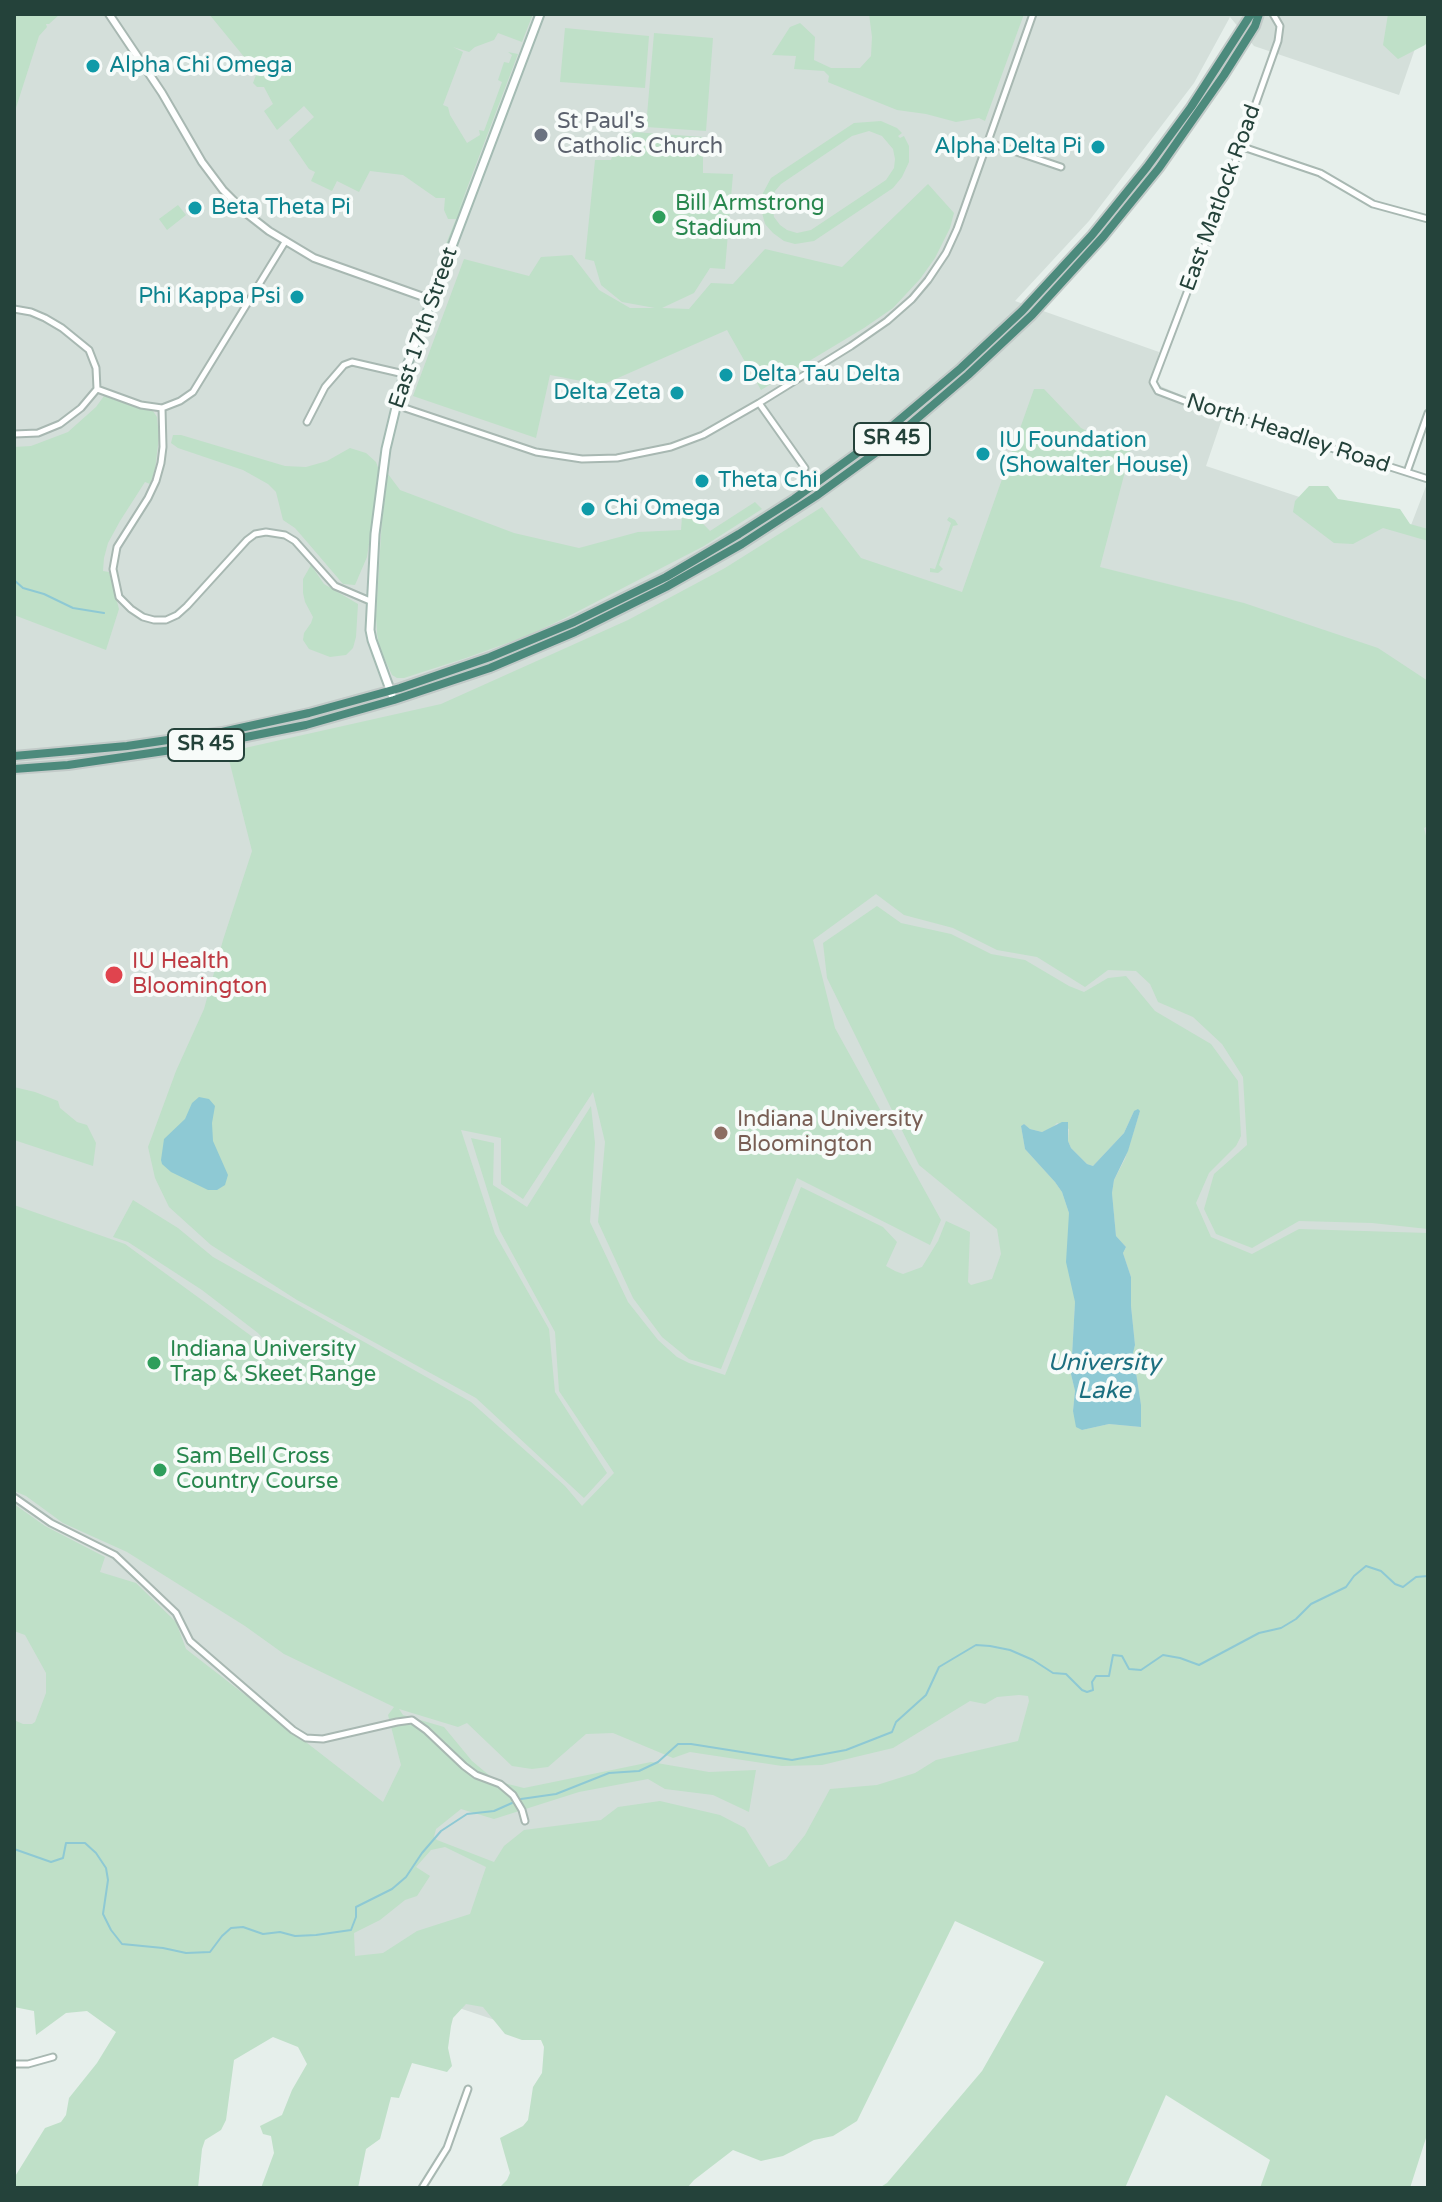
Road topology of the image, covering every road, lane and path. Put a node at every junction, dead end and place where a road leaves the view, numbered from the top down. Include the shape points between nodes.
1 (109, 14) edge
2 (540, 14) edge
3 (1033, 14) edge
4 (1251, 14) edge
5 (1259, 14) edge
6 (1273, 14) edge
7 (987, 142) junction
8 (1240, 146) junction
9 (1061, 167) dead end
10 (1428, 219) edge
11 (285, 242) junction
12 (432, 300) junction
13 (14, 309) edge
14 (404, 374) junction
15 (1153, 382) joint
16 (97, 389) junction
17 (759, 403) junction
18 (396, 405) junction
19 (162, 408) junction
20 (1428, 413) edge
21 (307, 422) dead end
22 (14, 434) edge
23 (805, 468) dead end
24 (1407, 472) junction
25 (1428, 479) edge
26 (818, 488) junction
27 (370, 601) junction
28 (392, 696) junction
29 (14, 756) edge
30 (14, 769) edge
31 (14, 1497) edge
32 (525, 1821) dead end
33 (53, 2057) dead end
34 (14, 2064) edge
35 (468, 2089) dead end
36 (422, 2188) edge

1 - 11 street via 216,181 246,213
2 - 12 main road, East 17th Street
3 - 7 street
4 - 26 highway, SR 45 via 1165,143 1063,267 942,386
5 - 26 highway, SR 45 via 1180,139 1070,275 951,391 885,446
6 - 8 street, East Matlock Road via 1280,34
7 - 9 street
7 - 17 street via 946,253 912,299 851,346
8 - 10 street via 1320,173 1373,204
8 - 15 street, East Matlock Road
11 - 12 street via 314,258
11 - 19 street via 193,392
12 - 14 main road, East 17th Street
13 - 16 street via 45,318 89,350
14 - 18 main road, East 17th Street
14 - 21 street via 352,362 344,365
15 - 24 street, North Headley Road via 1158,391 1187,402
16 - 19 street
16 - 22 street via 60,424 38,433
17 - 18 street via 671,447 585,459 536,452
17 - 23 street
18 - 27 main road, East 17th Street via 380,488
19 - 27 street via 163,447 156,481 117,547 113,569 119,597 143,617 166,620 187,606 247,540 266,532 295,541 335,586
20 - 24 street
24 - 25 street, North Headley Road
26 - 28 highway, SR 45 via 614,603
27 - 28 main road, East 17th Street via 372,640
28 - 29 highway, SR 45 via 209,734
28 - 30 highway, SR 45 via 306,725 216,743
31 - 32 street via 51,1523 115,1555 176,1613 190,1641 293,1730 323,1739 412,1720 476,1775 513,1795
33 - 34 street
35 - 36 street via 447,2148

